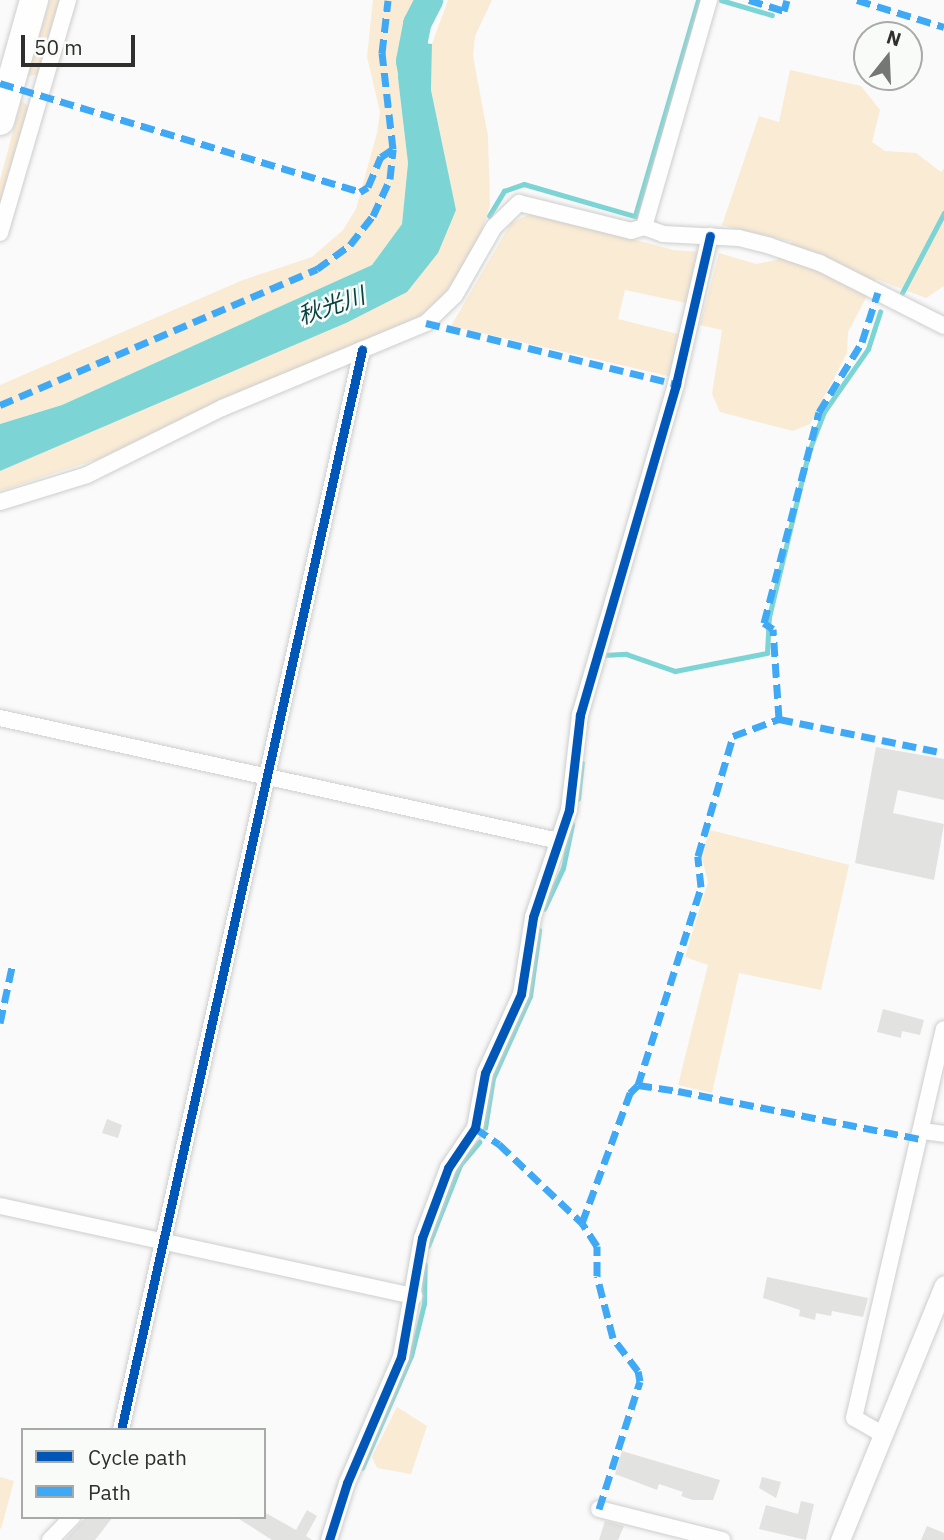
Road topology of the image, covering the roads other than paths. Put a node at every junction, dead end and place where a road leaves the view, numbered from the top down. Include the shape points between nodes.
1 (34, 0) edge
2 (68, 0) edge
3 (709, 0) edge
4 (0, 121) edge
5 (645, 228) junction
6 (0, 233) edge
7 (710, 236) junction
8 (944, 326) edge
9 (362, 351) junction
10 (0, 502) edge
11 (0, 718) edge
12 (267, 777) junction
13 (559, 841) junction
14 (944, 1028) edge
15 (923, 1131) junction
16 (944, 1134) edge
17 (0, 1206) edge
18 (163, 1242) junction
19 (944, 1285) edge
20 (414, 1296) junction
21 (121, 1428) edge
22 (882, 1434) junction
23 (599, 1509) dead end
24 (70, 1519) edge
25 (50, 1540) edge
26 (329, 1540) edge
27 (722, 1540) edge
28 (840, 1540) edge

1 - 4 highway
2 - 6 street
3 - 5 street
5 - 7 street via 663,234
5 - 9 street via 631,231 519,203 494,227 454,295 435,317
7 - 8 street via 750,241 820,263
7 - 13 street via 676,384 580,715 569,810
9 - 10 street via 222,408 87,475
9 - 12 street
11 - 12 street
12 - 13 street
12 - 18 street
13 - 20 street via 533,917 521,994 485,1073 475,1129 448,1168 422,1238
14 - 15 street
15 - 16 street
15 - 22 street via 854,1418
17 - 18 street
18 - 20 street
18 - 21 street
19 - 22 street
20 - 26 street via 401,1357 347,1483
22 - 28 street
23 - 27 street
24 - 25 street

